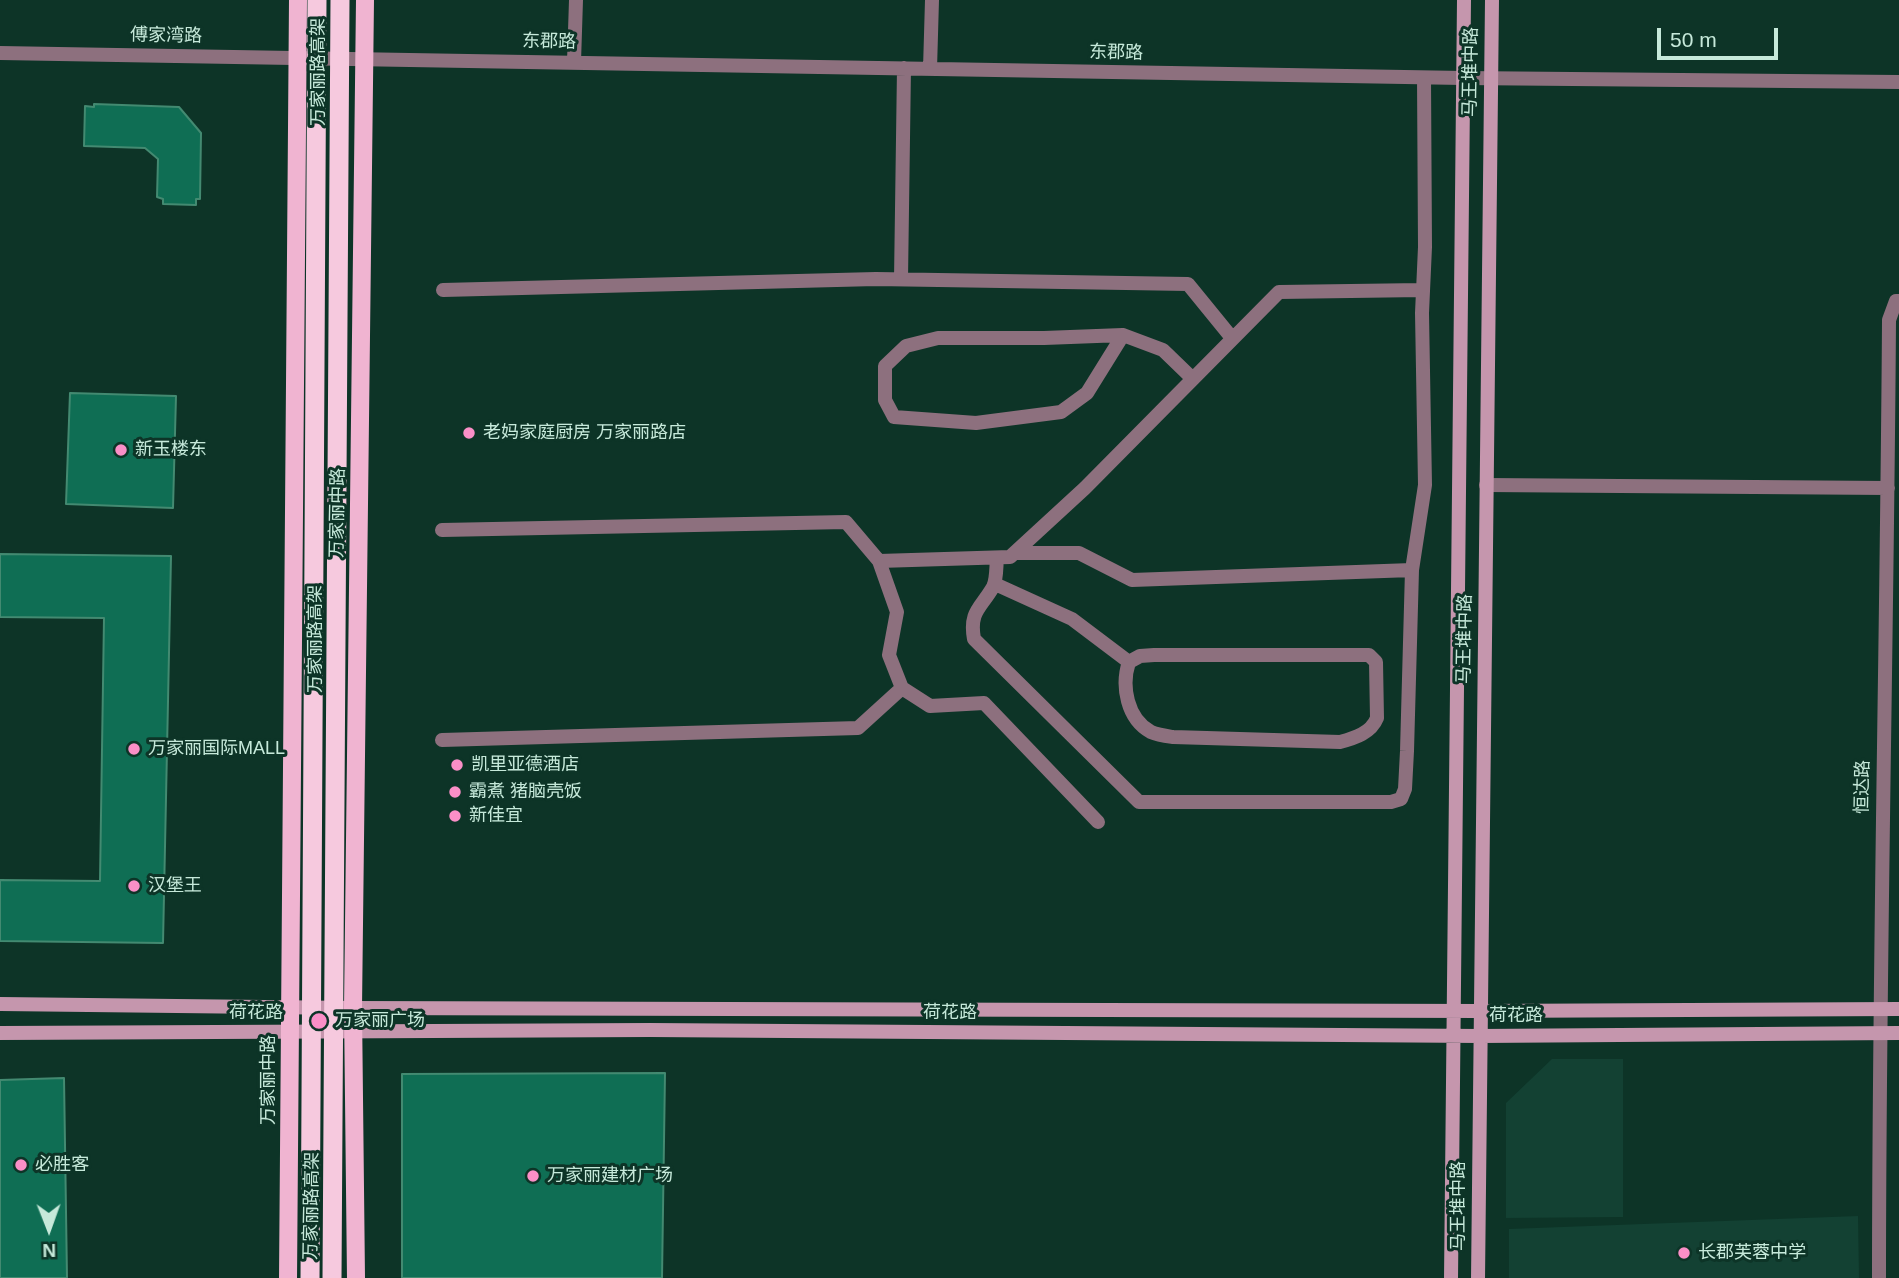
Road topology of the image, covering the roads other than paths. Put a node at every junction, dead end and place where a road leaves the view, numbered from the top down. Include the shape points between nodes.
1 (299, 0) edge
2 (317, 0) edge
3 (340, 0) edge
4 (365, 0) edge
5 (576, 0) edge
6 (932, 0) edge
7 (1464, 0) edge
8 (1492, 0) edge
9 (0, 53) edge
10 (298, 57) junction
11 (332, 58) joint
12 (365, 58) junction
13 (574, 62) junction
14 (904, 68) junction
15 (930, 68) junction
16 (1424, 78) junction
17 (1463, 78) junction
18 (1490, 79) junction
19 (1899, 82) edge
20 (901, 279) junction
21 (443, 290) dead end
22 (1422, 290) junction
23 (1899, 301) edge
24 (1123, 335) junction
25 (1232, 338) junction
26 (1193, 379) junction
27 (1486, 485) junction
28 (1888, 488) junction
29 (442, 530) dead end
30 (1016, 553) junction
31 (997, 558) junction
32 (879, 561) junction
33 (1412, 570) junction
34 (995, 584) junction
35 (1129, 662) junction
36 (902, 688) junction
37 (442, 740) dead end
38 (1098, 822) dead end
39 (0, 1004) edge
40 (290, 1008) junction
41 (353, 1008) junction
42 (1899, 1009) edge
43 (1879, 1010) junction
44 (1453, 1011) junction
45 (1480, 1011) junction
46 (291, 1032) junction
47 (0, 1033) edge
48 (354, 1033) junction
49 (1879, 1033) junction
50 (1899, 1033) edge
51 (1454, 1036) junction
52 (1480, 1036) junction
53 (288, 1278) edge
54 (310, 1278) edge
55 (332, 1278) edge
56 (356, 1278) edge
57 (1451, 1278) edge
58 (1478, 1278) edge
59 (1879, 1278) edge

1 - 10 main road, 万家丽中路
2 - 54 highway, 万家丽路高架, bridge
3 - 55 highway, 万家丽路高架, bridge
4 - 12 main road, 万家丽中路
5 - 13 street
6 - 15 street
7 - 17 main road, 马王堆中路
8 - 18 main road, 马王堆中路
9 - 10 street, 傅家湾路
10 - 11 street, 傅家湾路
10 - 40 main road, 万家丽中路
11 - 12 street, 东郡路
12 - 13 street, 东郡路
12 - 41 main road, 万家丽中路
13 - 14 street, 东郡路
14 - 15 street, 东郡路
14 - 20 street
15 - 16 street, 东郡路
16 - 17 street, 东郡路
16 - 22 street
17 - 18 street, 东郡路
17 - 44 main road, 马王堆中路
18 - 19 street, 东郡路
18 - 27 main road, 马王堆中路
20 - 21 street
20 - 25 street via 1188,284
22 - 25 street via 1279,292
22 - 33 street via 1425,485
23 - 28 street, 恒达路 via 1889,320
24 - 24 street via 1087,393 1061,412 976,423 894,417 885,400 885,366 906,346 938,338
24 - 26 street via 1163,349
25 - 26 street
26 - 30 street
27 - 28 street
27 - 45 main road, 马王堆中路
28 - 43 street, 恒达路
29 - 32 street via 846,522
30 - 31 street
30 - 33 street via 1079,553 1132,580
31 - 32 street
31 - 34 street
32 - 36 street via 897,612 889,655
33 - 34 street via 1405,789 1401,799 1391,803 1139,802 974,639 975,611
34 - 35 street via 1072,619
35 - 35 street via 1154,655 1362,653 1376,662 1377,718 1365,732 1339,742 1154,734 1130,710 1125,681
36 - 37 street via 858,728
36 - 38 street via 930,706 984,703
39 - 40 main road, 荷花路
40 - 41 main road, 荷花路
40 - 46 main road, 万家丽中路
41 - 44 main road, 荷花路
41 - 48 main road, 万家丽中路
42 - 43 main road, 荷花路
43 - 45 main road, 荷花路
43 - 49 street, 恒达路
44 - 45 main road, 荷花路
44 - 51 main road, 马王堆中路
45 - 52 main road, 马王堆中路
46 - 47 main road, 荷花路
46 - 48 main road, 荷花路
46 - 53 main road, 万家丽中路
48 - 51 main road, 荷花路 via 650,1030
48 - 56 main road, 万家丽中路
49 - 50 main road, 荷花路
49 - 52 main road, 荷花路
49 - 59 street, 恒达路
51 - 52 main road, 荷花路
51 - 57 main road, 马王堆中路
52 - 58 main road, 马王堆中路

